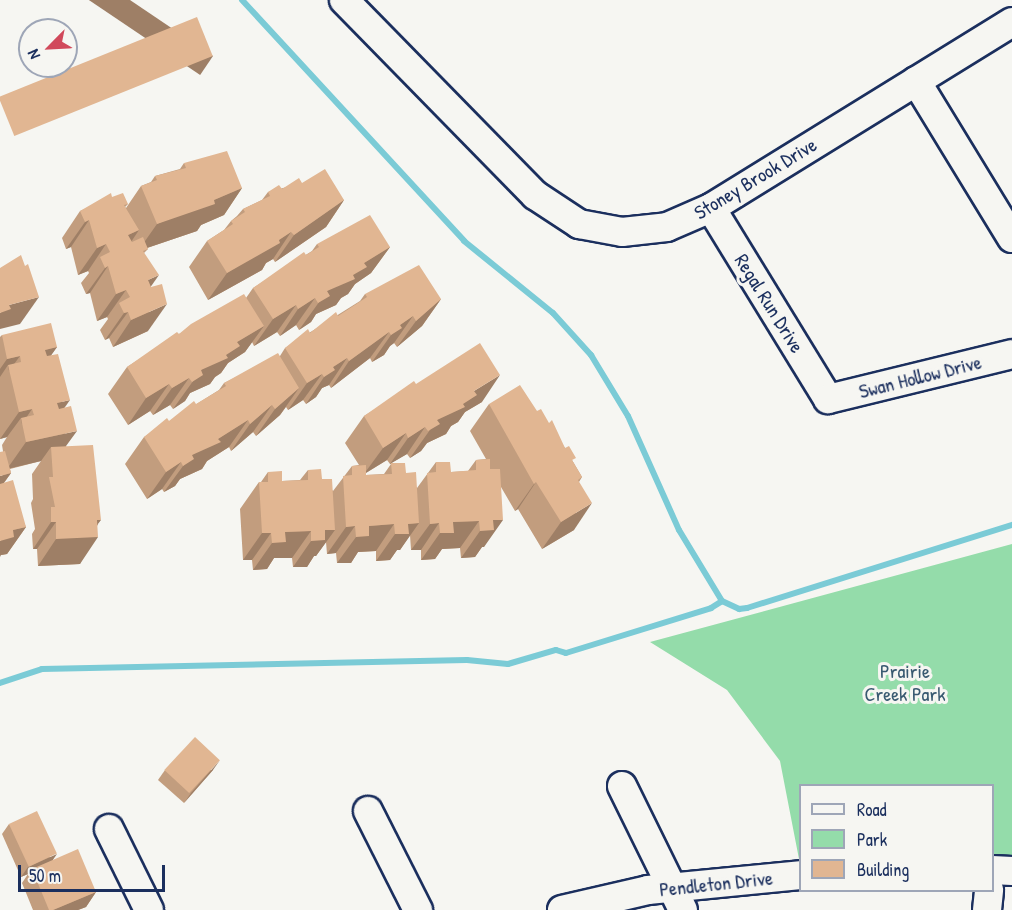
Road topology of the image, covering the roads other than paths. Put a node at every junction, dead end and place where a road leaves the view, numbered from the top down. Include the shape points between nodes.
1 (344, 0) edge
2 (1012, 22) edge
3 (916, 81) junction
4 (711, 208) junction
5 (1012, 238) edge
6 (1012, 354) edge
7 (828, 399) joint
8 (622, 786) dead end
9 (368, 811) dead end
10 (110, 829) dead end
11 (994, 870) edge
12 (1012, 872) edge
13 (799, 875) edge
14 (989, 892) edge
15 (678, 899) edge
16 (149, 910) edge
17 (418, 910) edge
18 (562, 910) edge
19 (987, 910) edge

1 - 4 street, Stoney Brook Drive via 504,166 557,212 595,229 622,232 667,227
2 - 3 street, Stoney Brook Drive
3 - 4 street, Stoney Brook Drive
3 - 5 street
4 - 7 street, Regal Run Drive
6 - 7 street, Swan Hollow Drive
8 - 15 street
9 - 17 street
10 - 16 street
11 - 12 street
13 - 15 street, Pendleton Drive
14 - 19 street
15 - 18 street, Pendleton Drive

